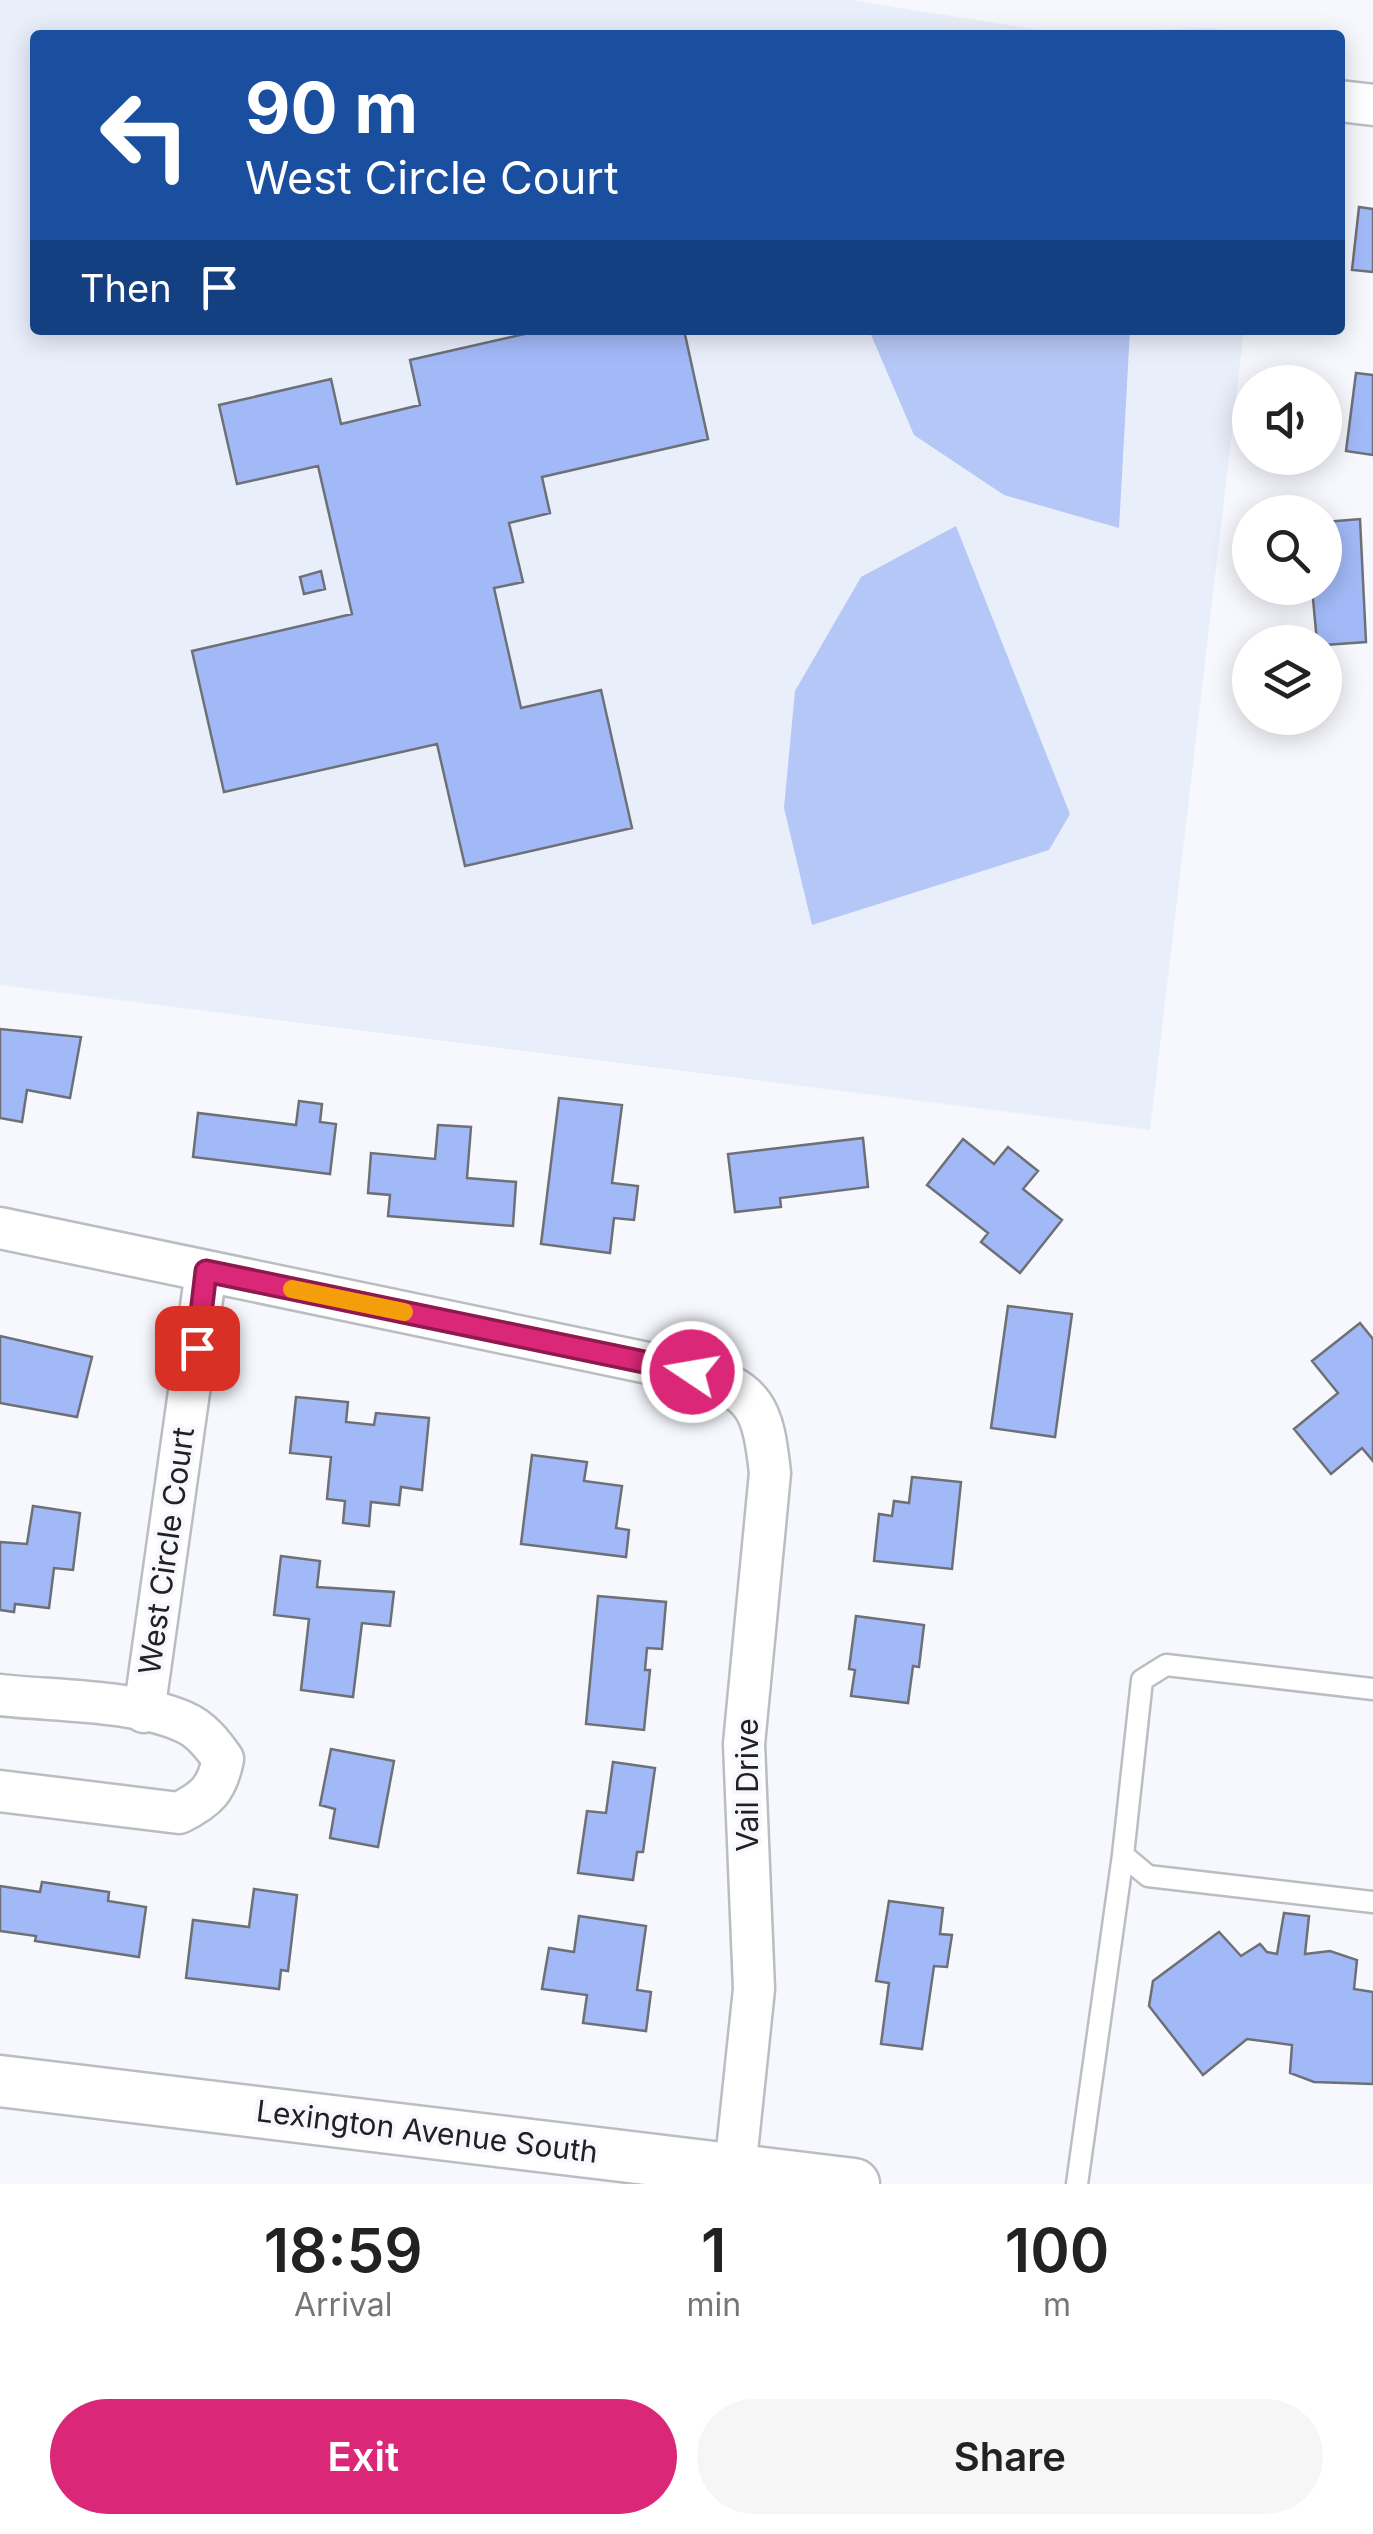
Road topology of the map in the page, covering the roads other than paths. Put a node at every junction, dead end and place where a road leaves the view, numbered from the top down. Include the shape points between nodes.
1 (1345, 102) edge
2 (1373, 105) edge
3 (0, 1228) edge
4 (206, 1271) junction
5 (1373, 1689) edge
6 (0, 1695) edge
7 (144, 1712) junction
8 (0, 1791) edge
9 (1123, 1854) junction
10 (1373, 1902) edge
11 (0, 2081) edge
12 (735, 2170) junction
13 (854, 2184) edge
14 (1077, 2184) edge

1 - 2 street
3 - 4 street
4 - 7 street, West Circle Court
4 - 12 street, Vail Drive via 692,1372 724,1380 756,1403 770,1473 744,1744 754,1989
5 - 9 lane via 1166,1665 1142,1680
6 - 7 street, West Circle Court
7 - 8 street, West Circle Court via 185,1722 223,1759 218,1784 204,1801 179,1813
9 - 10 lane via 1148,1876
9 - 14 lane
11 - 12 street, Lexington Avenue South
12 - 13 street, Lexington Avenue South

